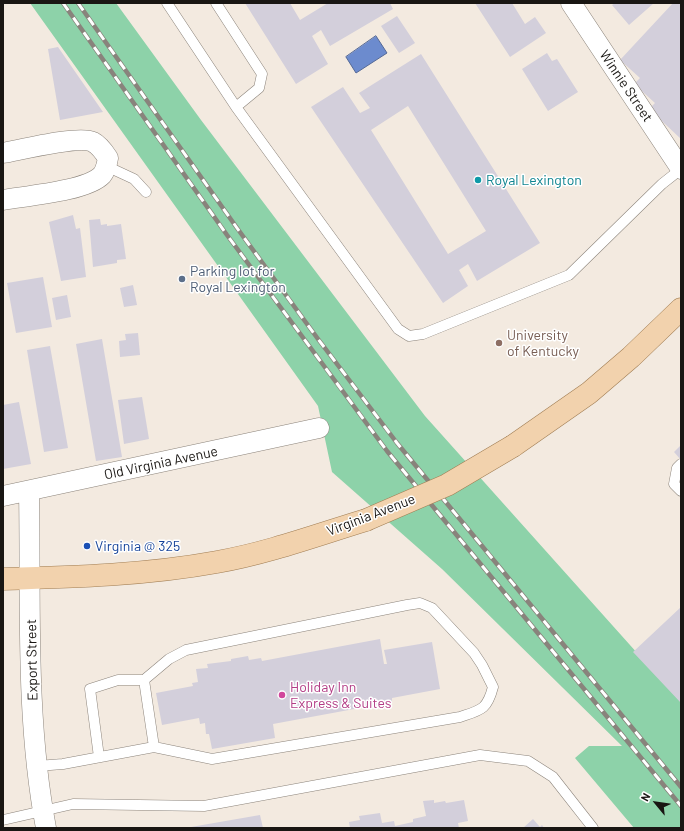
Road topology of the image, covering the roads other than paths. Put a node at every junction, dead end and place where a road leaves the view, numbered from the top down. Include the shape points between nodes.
1 (167, 3) edge
2 (216, 3) edge
3 (571, 3) edge
4 (236, 107) junction
5 (3, 153) edge
6 (106, 166) junction
7 (681, 169) edge
8 (146, 192) dead end
9 (3, 200) edge
10 (681, 309) edge
11 (320, 428) dead end
12 (681, 464) edge
13 (681, 491) edge
14 (30, 492) junction
15 (3, 496) edge
16 (31, 578) junction
17 (3, 580) edge
18 (144, 680) junction
19 (154, 747) junction
20 (99, 757) junction
21 (37, 766) junction
22 (44, 819) edge
23 (3, 820) edge
24 (594, 828) edge

1 - 4 lane
2 - 4 lane via 262,74 259,88
3 - 7 street, Winnie Street
4 - 7 lane via 398,329 409,336 423,334 569,275 662,184
5 - 6 street via 76,139 92,141 108,158
6 - 8 lane via 134,179
6 - 9 street via 103,174 84,185
10 - 16 main road, Virginia Avenue, bridge via 589,393 513,446 447,485 366,520 218,562 104,576
11 - 14 street, Old Virginia Avenue
12 - 13 lane via 677,468 674,484
14 - 15 street, Old Virginia Avenue
14 - 16 street, Export Street
16 - 17 main road, Virginia Avenue
16 - 21 street, Export Street via 32,699
18 - 19 lane
18 - 19 lane via 169,659 186,650 420,603 432,608 474,654 493,687 491,697 484,708 453,719 212,759
18 - 20 lane via 118,680 90,689
19 - 20 lane
20 - 21 lane
21 - 22 street, Export Street
22 - 23 lane
22 - 24 lane via 73,804 204,806 480,755 528,760 553,777

